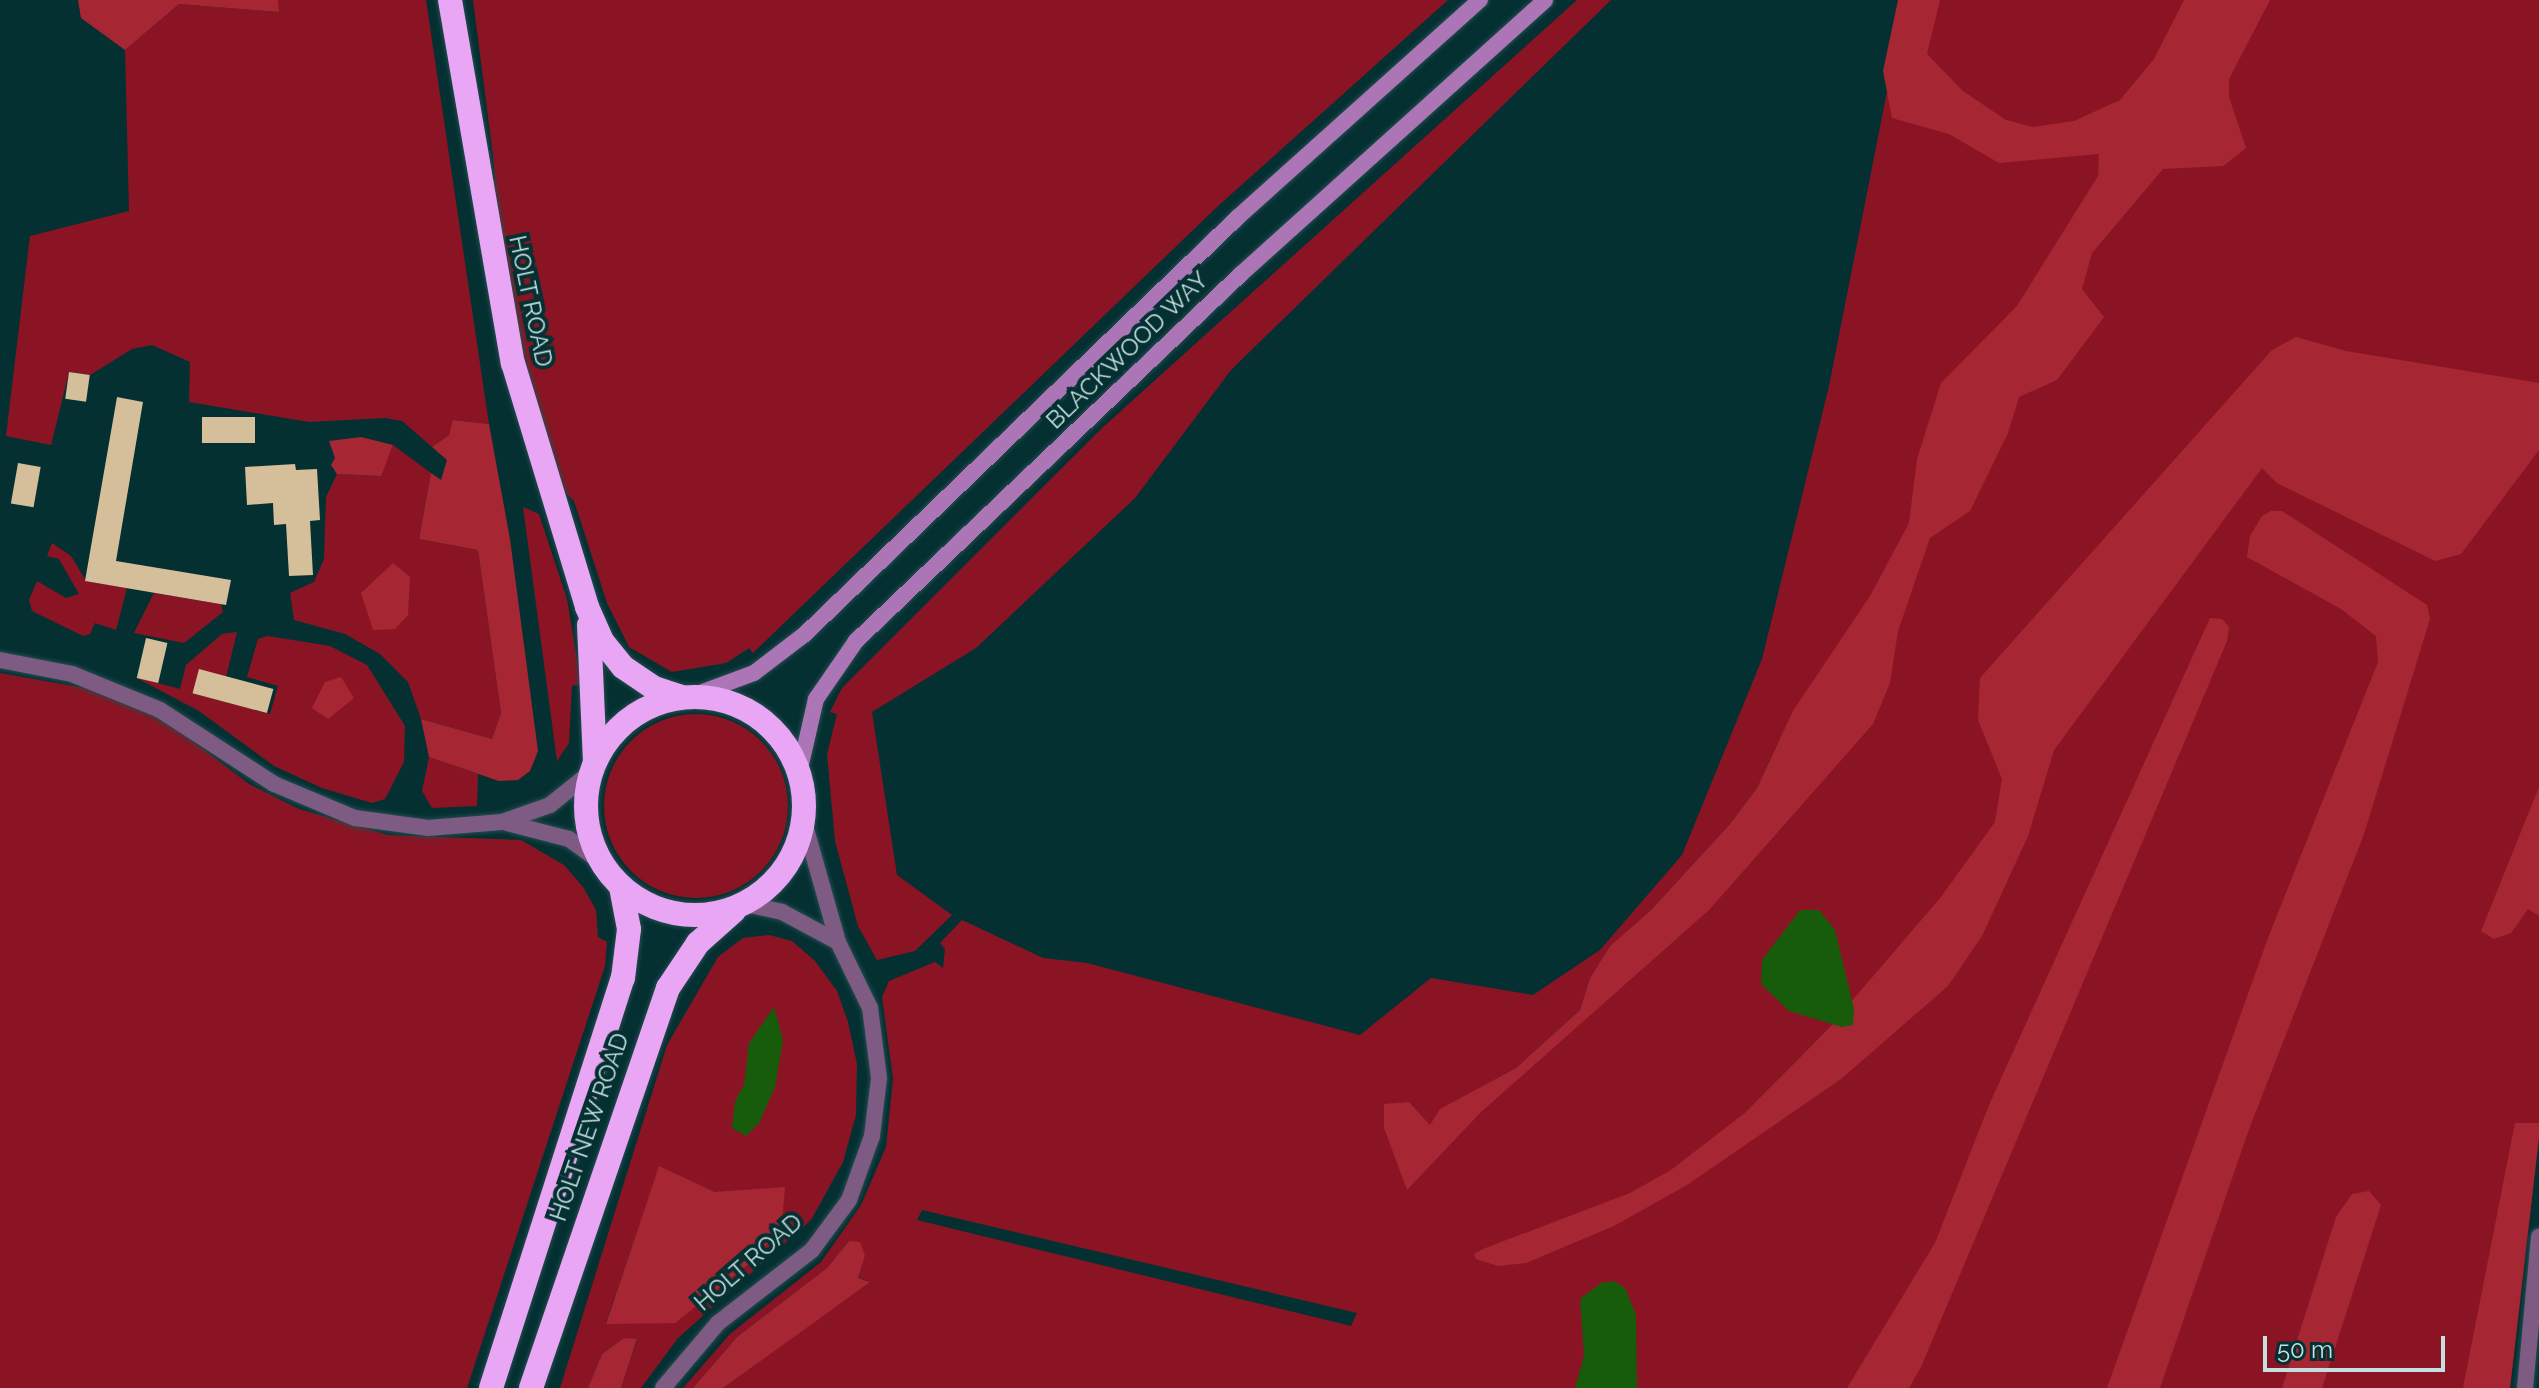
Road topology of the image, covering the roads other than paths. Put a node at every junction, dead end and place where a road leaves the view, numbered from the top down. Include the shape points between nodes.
1 (450, 0) edge
2 (1480, 0) edge
3 (1545, 0) edge
4 (587, 607) junction
5 (0, 660) edge
6 (686, 697) junction
7 (593, 768) junction
8 (799, 773) junction
9 (502, 822) junction
10 (804, 822) junction
11 (601, 862) junction
12 (621, 887) junction
13 (742, 905) junction
14 (838, 942) junction
15 (2539, 1237) edge
16 (491, 1388) edge
17 (531, 1388) edge
18 (663, 1388) edge
19 (2525, 1388) edge

1 - 4 highway, HOLT ROAD via 513,363
2 - 6 street, BLACKWOOD WAY via 1238,217 805,634 754,673
3 - 8 street, BLACKWOOD WAY via 1241,274 856,641 816,699
4 - 6 highway, HOLT ROAD via 602,641 623,667 654,688
4 - 7 highway, HOLT ROAD via 595,689
5 - 9 street via 72,674 160,710 274,784 355,818 428,828
6 - 7 highway via 643,710 621,725
6 - 8 highway via 721,699 764,721 785,743
7 - 9 street via 550,805
7 - 11 highway via 588,829
8 - 10 highway
9 - 11 street via 569,839
10 - 13 highway via 778,878
10 - 14 street, HOLT ROAD
11 - 12 highway
12 - 13 highway via 648,905 677,914 709,915
12 - 16 highway, HOLT NEW ROAD via 629,934 623,978
13 - 14 street via 782,912
13 - 17 highway, HOLT NEW ROAD via 698,943 668,988
14 - 18 street, HOLT ROAD via 860,983 877,1041 876,1107 862,1172 812,1250 718,1323
15 - 19 street

